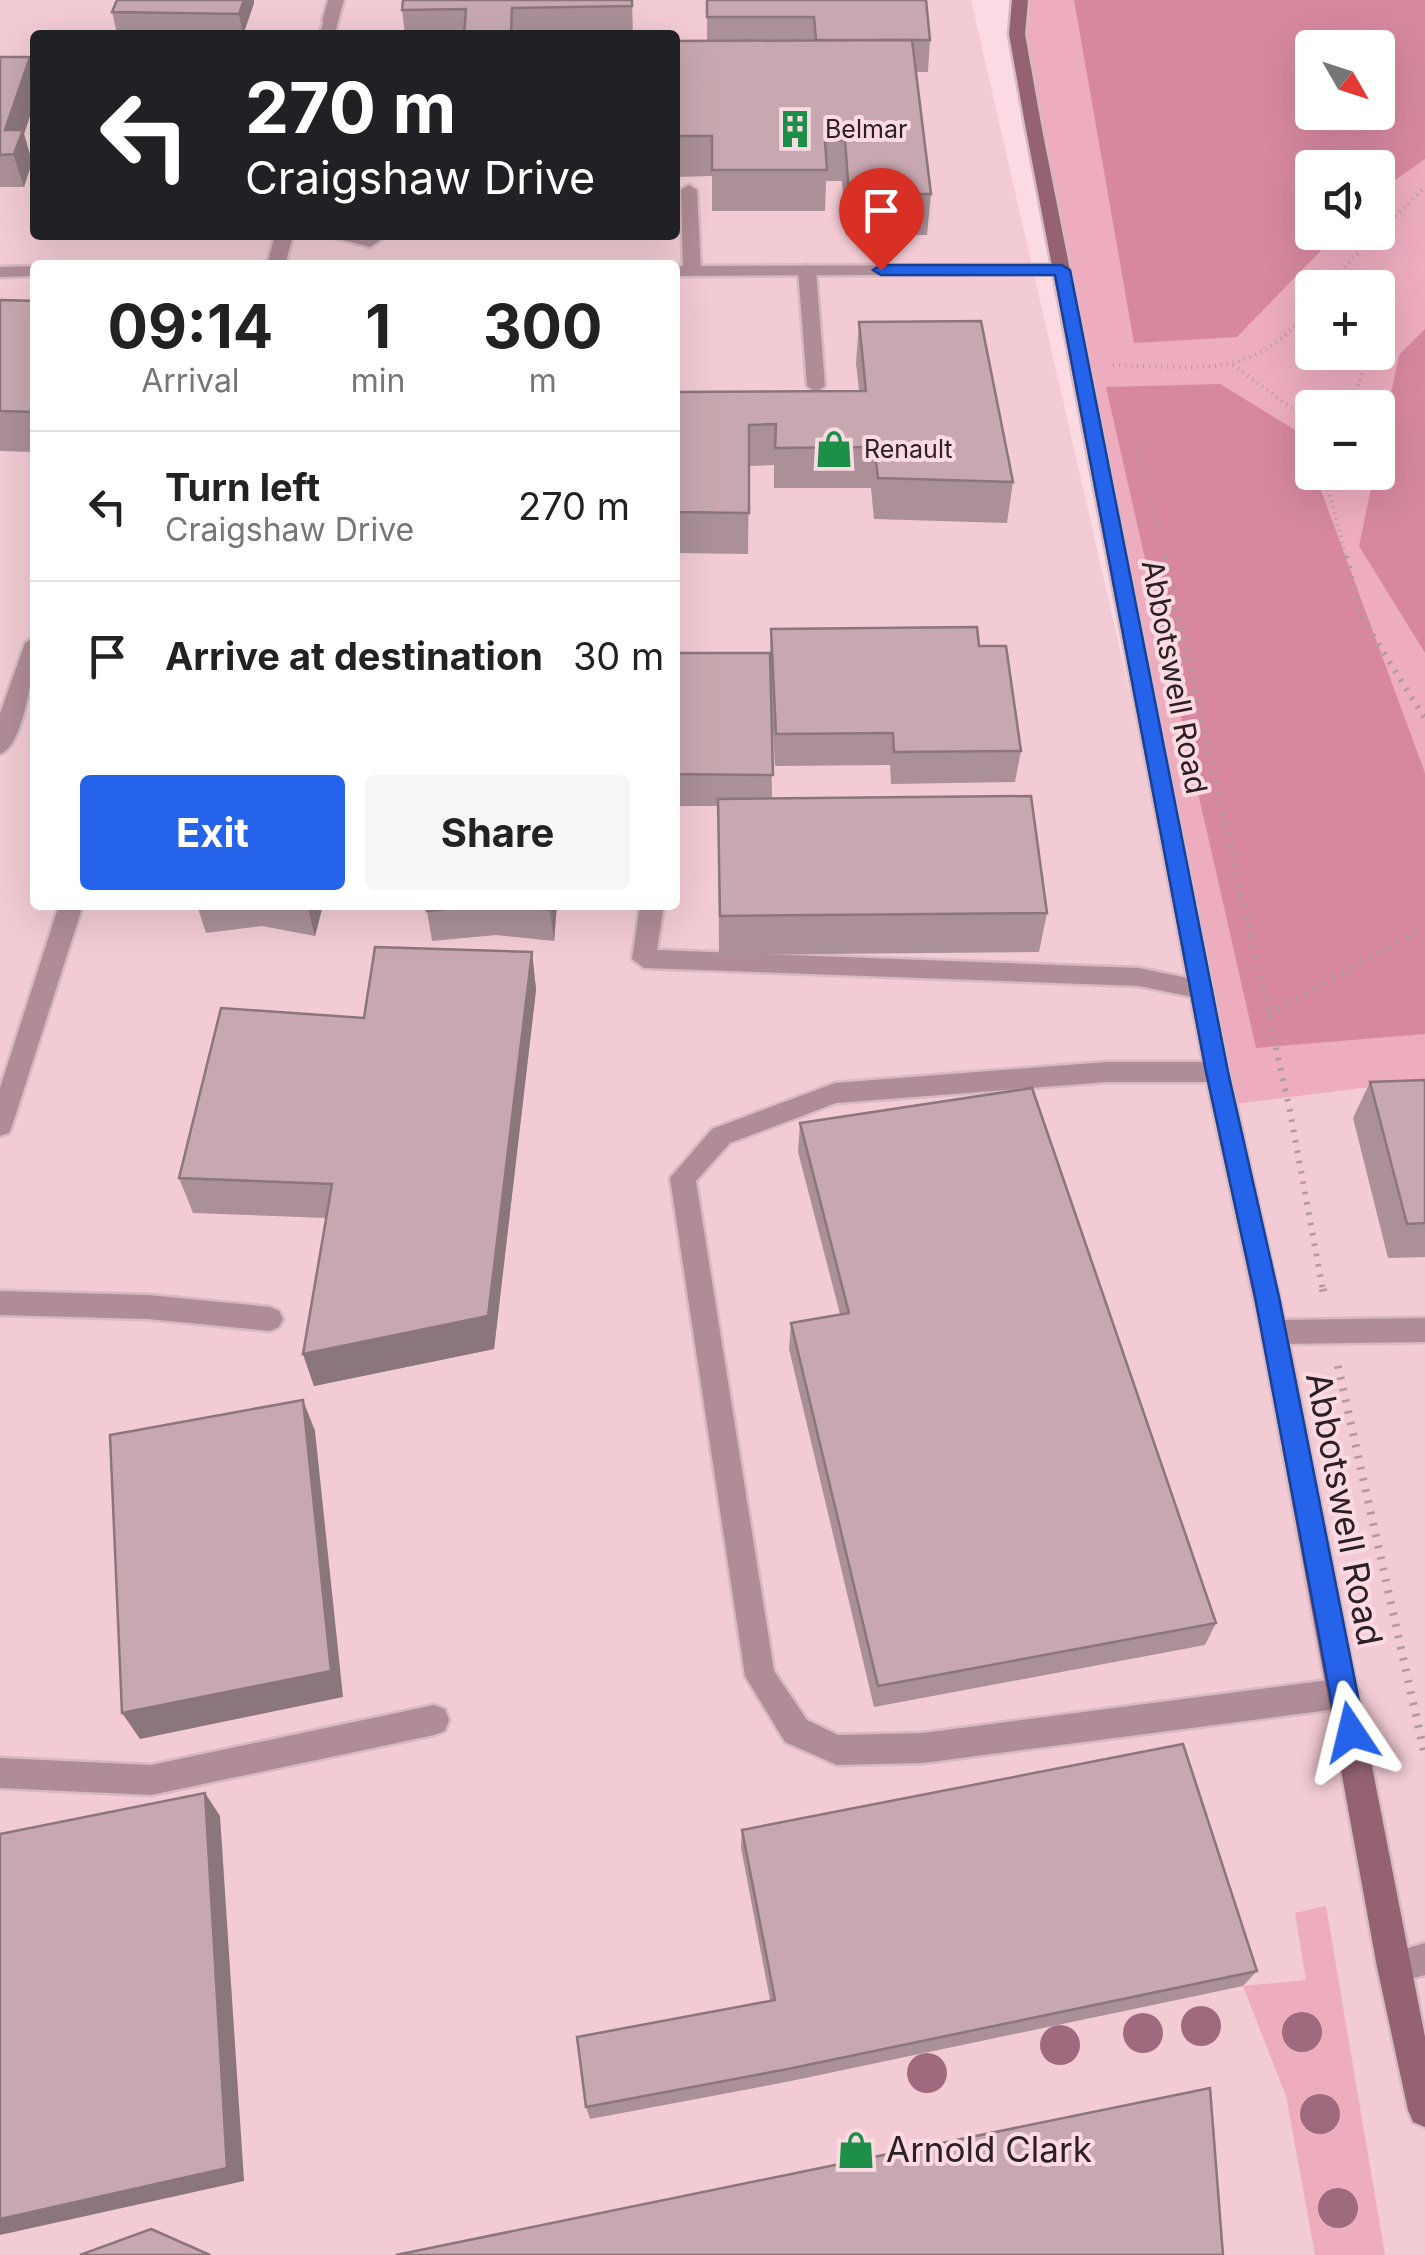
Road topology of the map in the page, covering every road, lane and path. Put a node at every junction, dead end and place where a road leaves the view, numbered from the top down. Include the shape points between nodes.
1 (336, 0) edge
2 (1003, 0) edge
3 (1020, 0) edge
4 (329, 28) edge
5 (1017, 34) junction
6 (1425, 187) edge
7 (688, 190) dead end
8 (807, 270) junction
9 (1062, 270) junction
10 (1342, 270) edge
11 (684, 271) edge
12 (0, 272) edge
13 (30, 272) edge
14 (1295, 329) edge
15 (1233, 365) junction
16 (1119, 384) dead end
17 (816, 386) dead end
18 (1295, 411) edge
19 (1130, 420) dead end
20 (1329, 490) edge
21 (30, 658) edge
22 (1425, 719) edge
23 (0, 746) edge
24 (69, 910) edge
25 (651, 910) edge
26 (1425, 928) edge
27 (1202, 990) junction
28 (1268, 1014) junction
29 (1217, 1072) junction
30 (0, 1126) edge
31 (0, 1303) edge
32 (270, 1319) dead end
33 (1425, 1330) edge
34 (1274, 1332) junction
35 (1330, 1332) junction
36 (1344, 1692) junction
37 (434, 1720) dead end
38 (1425, 1756) edge
39 (0, 1774) edge
40 (1409, 1963) edge
41 (1420, 2058) edge
42 (1425, 2110) edge

1 - 4 street
2 - 5 street
3 - 5 street
5 - 9 street, Abbotswell Road
6 - 10 path
7 - 11 street
8 - 9 street
8 - 11 street
8 - 17 street
9 - 27 street, Abbotswell Road
12 - 13 street
14 - 15 path via 1264,356
15 - 16 path via 1109,366
15 - 18 path
19 - 28 path
20 - 22 path via 1362,616
21 - 23 street
24 - 30 street
25 - 27 street via 644,959 1139,978
26 - 28 path
27 - 29 street, Abbotswell Road
28 - 35 path
29 - 34 street, Abbotswell Road
29 - 36 street via 1107,1072 835,1093 720,1136 684,1178 760,1676 796,1731 837,1750 923,1748
31 - 32 street
33 - 35 street, Abbotswell Road
34 - 35 street, Abbotswell Road
34 - 36 street, Abbotswell Road
35 - 38 path
36 - 40 street, Abbotswell Road
37 - 39 street via 152,1780
40 - 41 street, Abbotswell Road
41 - 42 street, Abbotswell Road

